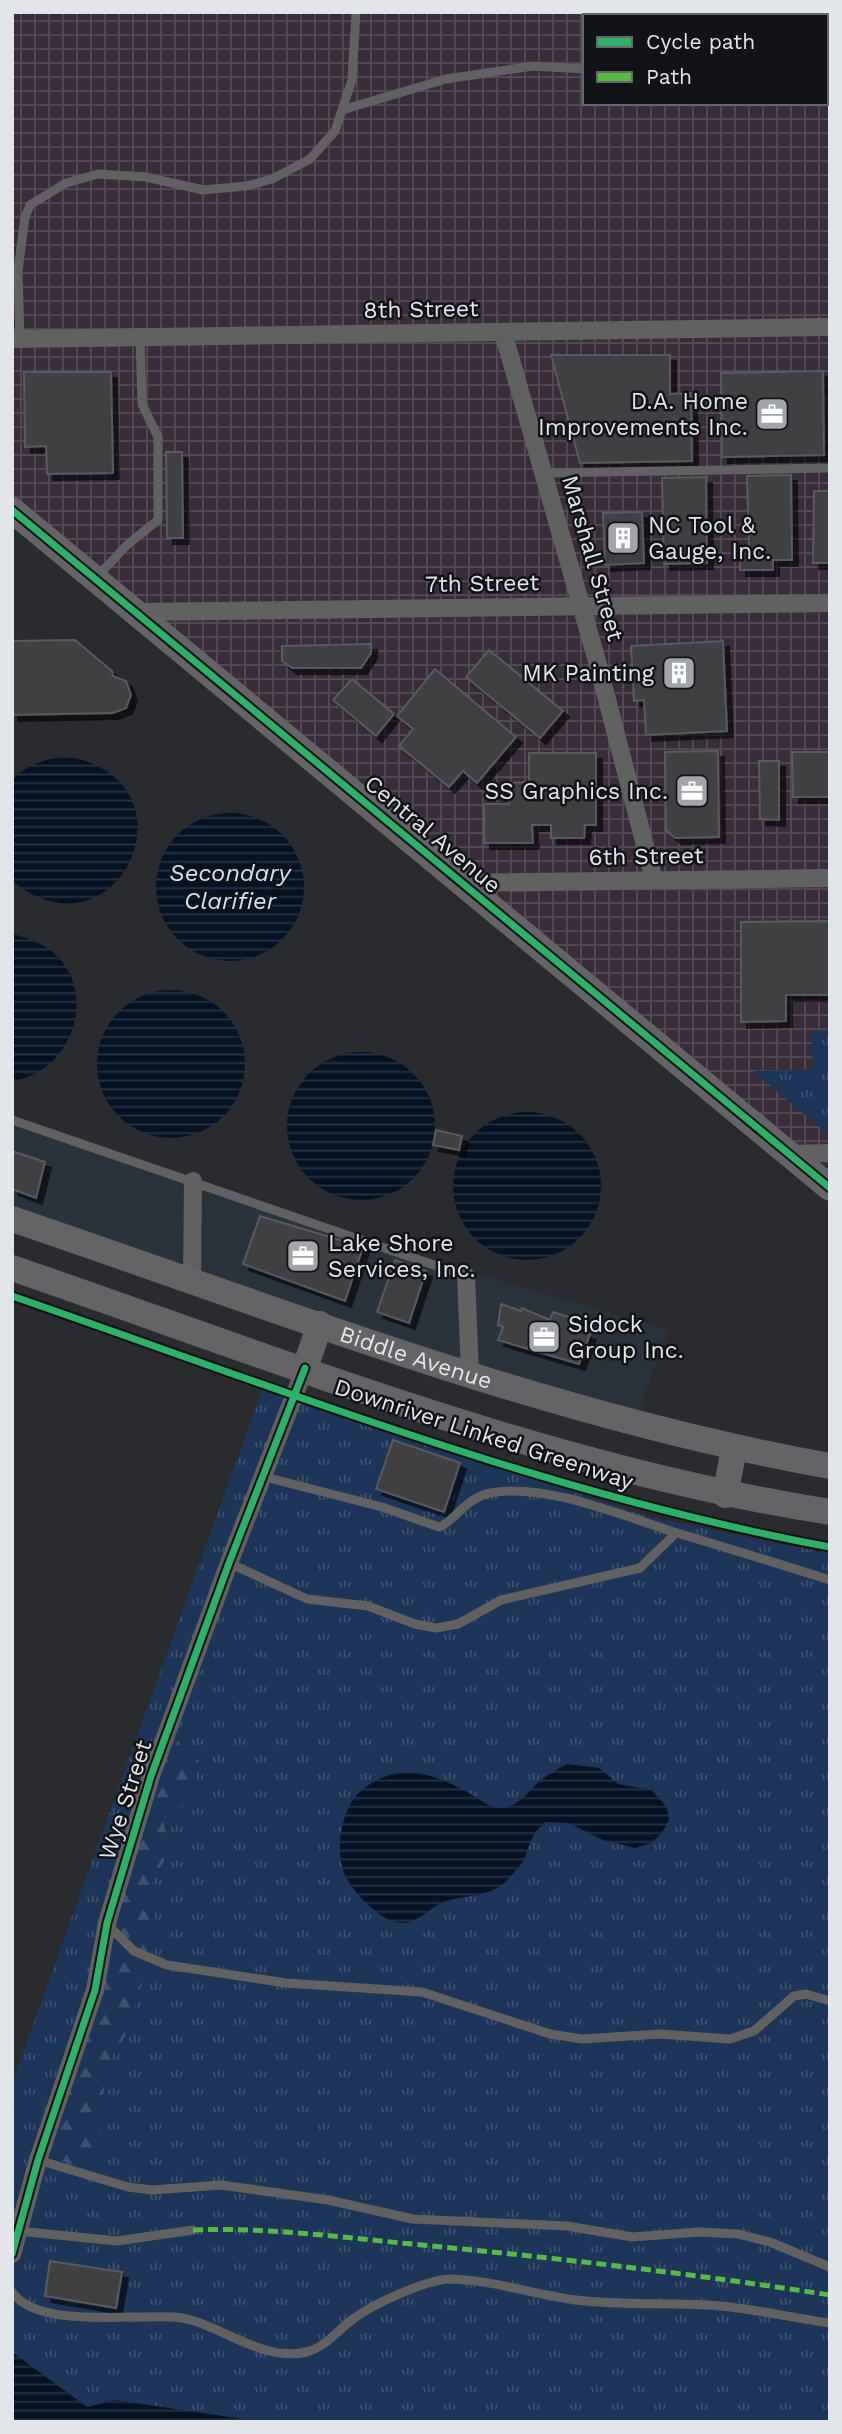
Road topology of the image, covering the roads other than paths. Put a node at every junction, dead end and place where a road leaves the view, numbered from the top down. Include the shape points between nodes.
1 (356, 12) edge
2 (583, 69) edge
3 (342, 110) junction
4 (830, 327) edge
5 (503, 332) junction
6 (140, 337) junction
7 (16, 339) edge
8 (830, 468) edge
9 (543, 473) junction
10 (12, 510) edge
11 (96, 579) junction
12 (830, 603) edge
13 (581, 607) junction
14 (136, 612) junction
15 (830, 878) edge
16 (654, 880) junction
17 (462, 883) junction
18 (12, 1120) edge
19 (830, 1153) edge
20 (788, 1154) junction
21 (193, 1181) junction
22 (830, 1188) edge
23 (12, 1219) edge
24 (12, 1268) edge
25 (467, 1276) joint
26 (192, 1280) junction
27 (320, 1324) junction
28 (305, 1368) junction
29 (470, 1373) junction
30 (734, 1449) junction
31 (830, 1466) edge
32 (265, 1478) junction
33 (725, 1494) junction
34 (830, 1512) edge
35 (658, 1525) junction
36 (676, 1533) junction
37 (694, 1537) junction
38 (664, 1547) junction
39 (229, 1563) junction
40 (830, 1580) edge
41 (107, 1923) junction
42 (830, 2001) edge
43 (38, 2160) junction
44 (193, 2230) dead end
45 (18, 2231) junction
46 (12, 2254) edge
47 (830, 2267) edge
48 (12, 2292) edge
49 (830, 2323) edge

1 - 3 lane via 352,80
2 - 3 lane via 533,66 446,79
3 - 7 lane via 335,131 310,159 246,187 203,190 146,177 98,174 66,183 30,205 18,271
4 - 5 street, 8th Street
5 - 6 street, 8th Street
5 - 9 street, Marshall Street
6 - 7 street, 8th Street
6 - 11 lane via 142,404 158,437 158,520
8 - 9 lane
9 - 13 street, Marshall Street
10 - 11 main road, Central Avenue
11 - 14 main road, Central Avenue
12 - 13 street, 7th Street
13 - 14 street, 7th Street
13 - 16 street, Marshall Street
14 - 17 main road, Central Avenue
15 - 16 street, 6th Street
16 - 17 street, 6th Street
17 - 20 main road, Central Avenue
18 - 21 lane
19 - 20 street
20 - 22 main road, Central Avenue
21 - 25 lane
21 - 26 street
23 - 26 main road, Biddle Avenue
24 - 28 main road, Biddle Avenue
25 - 29 street
26 - 27 main road, Biddle Avenue
27 - 28 main road
27 - 29 main road, Biddle Avenue
28 - 32 street, Wye Street
28 - 33 main road, Biddle Avenue via 473,1426
29 - 30 main road, Biddle Avenue via 602,1416
30 - 31 main road, Biddle Avenue
30 - 33 main road
32 - 35 lane via 382,1507 439,1527 464,1505 494,1492 578,1502
32 - 39 street, Wye Street
33 - 34 main road, Biddle Avenue
35 - 36 lane
35 - 38 lane via 666,1534
36 - 37 lane
36 - 38 lane
37 - 38 lane via 680,1536
37 - 40 lane
38 - 39 lane via 640,1568 501,1600 458,1624 436,1628 368,1606 307,1599
39 - 41 street, Wye Street via 151,1776
41 - 42 lane via 134,1951 167,1965 286,1983 422,1992 550,2034 582,2039 660,2034 730,2039 754,2031 794,1996 806,1994
41 - 43 street, Wye Street via 95,1990
43 - 45 street, Wye Street
43 - 47 lane via 128,2187 152,2190 221,2185 328,2200 412,2219 567,2226 632,2237 738,2234
44 - 45 lane via 117,2241
45 - 46 street, Wye Street
48 - 49 lane via 24,2306 37,2310 92,2317 184,2319 243,2343 291,2353 314,2350 363,2312 440,2280 465,2280 574,2300 718,2306

